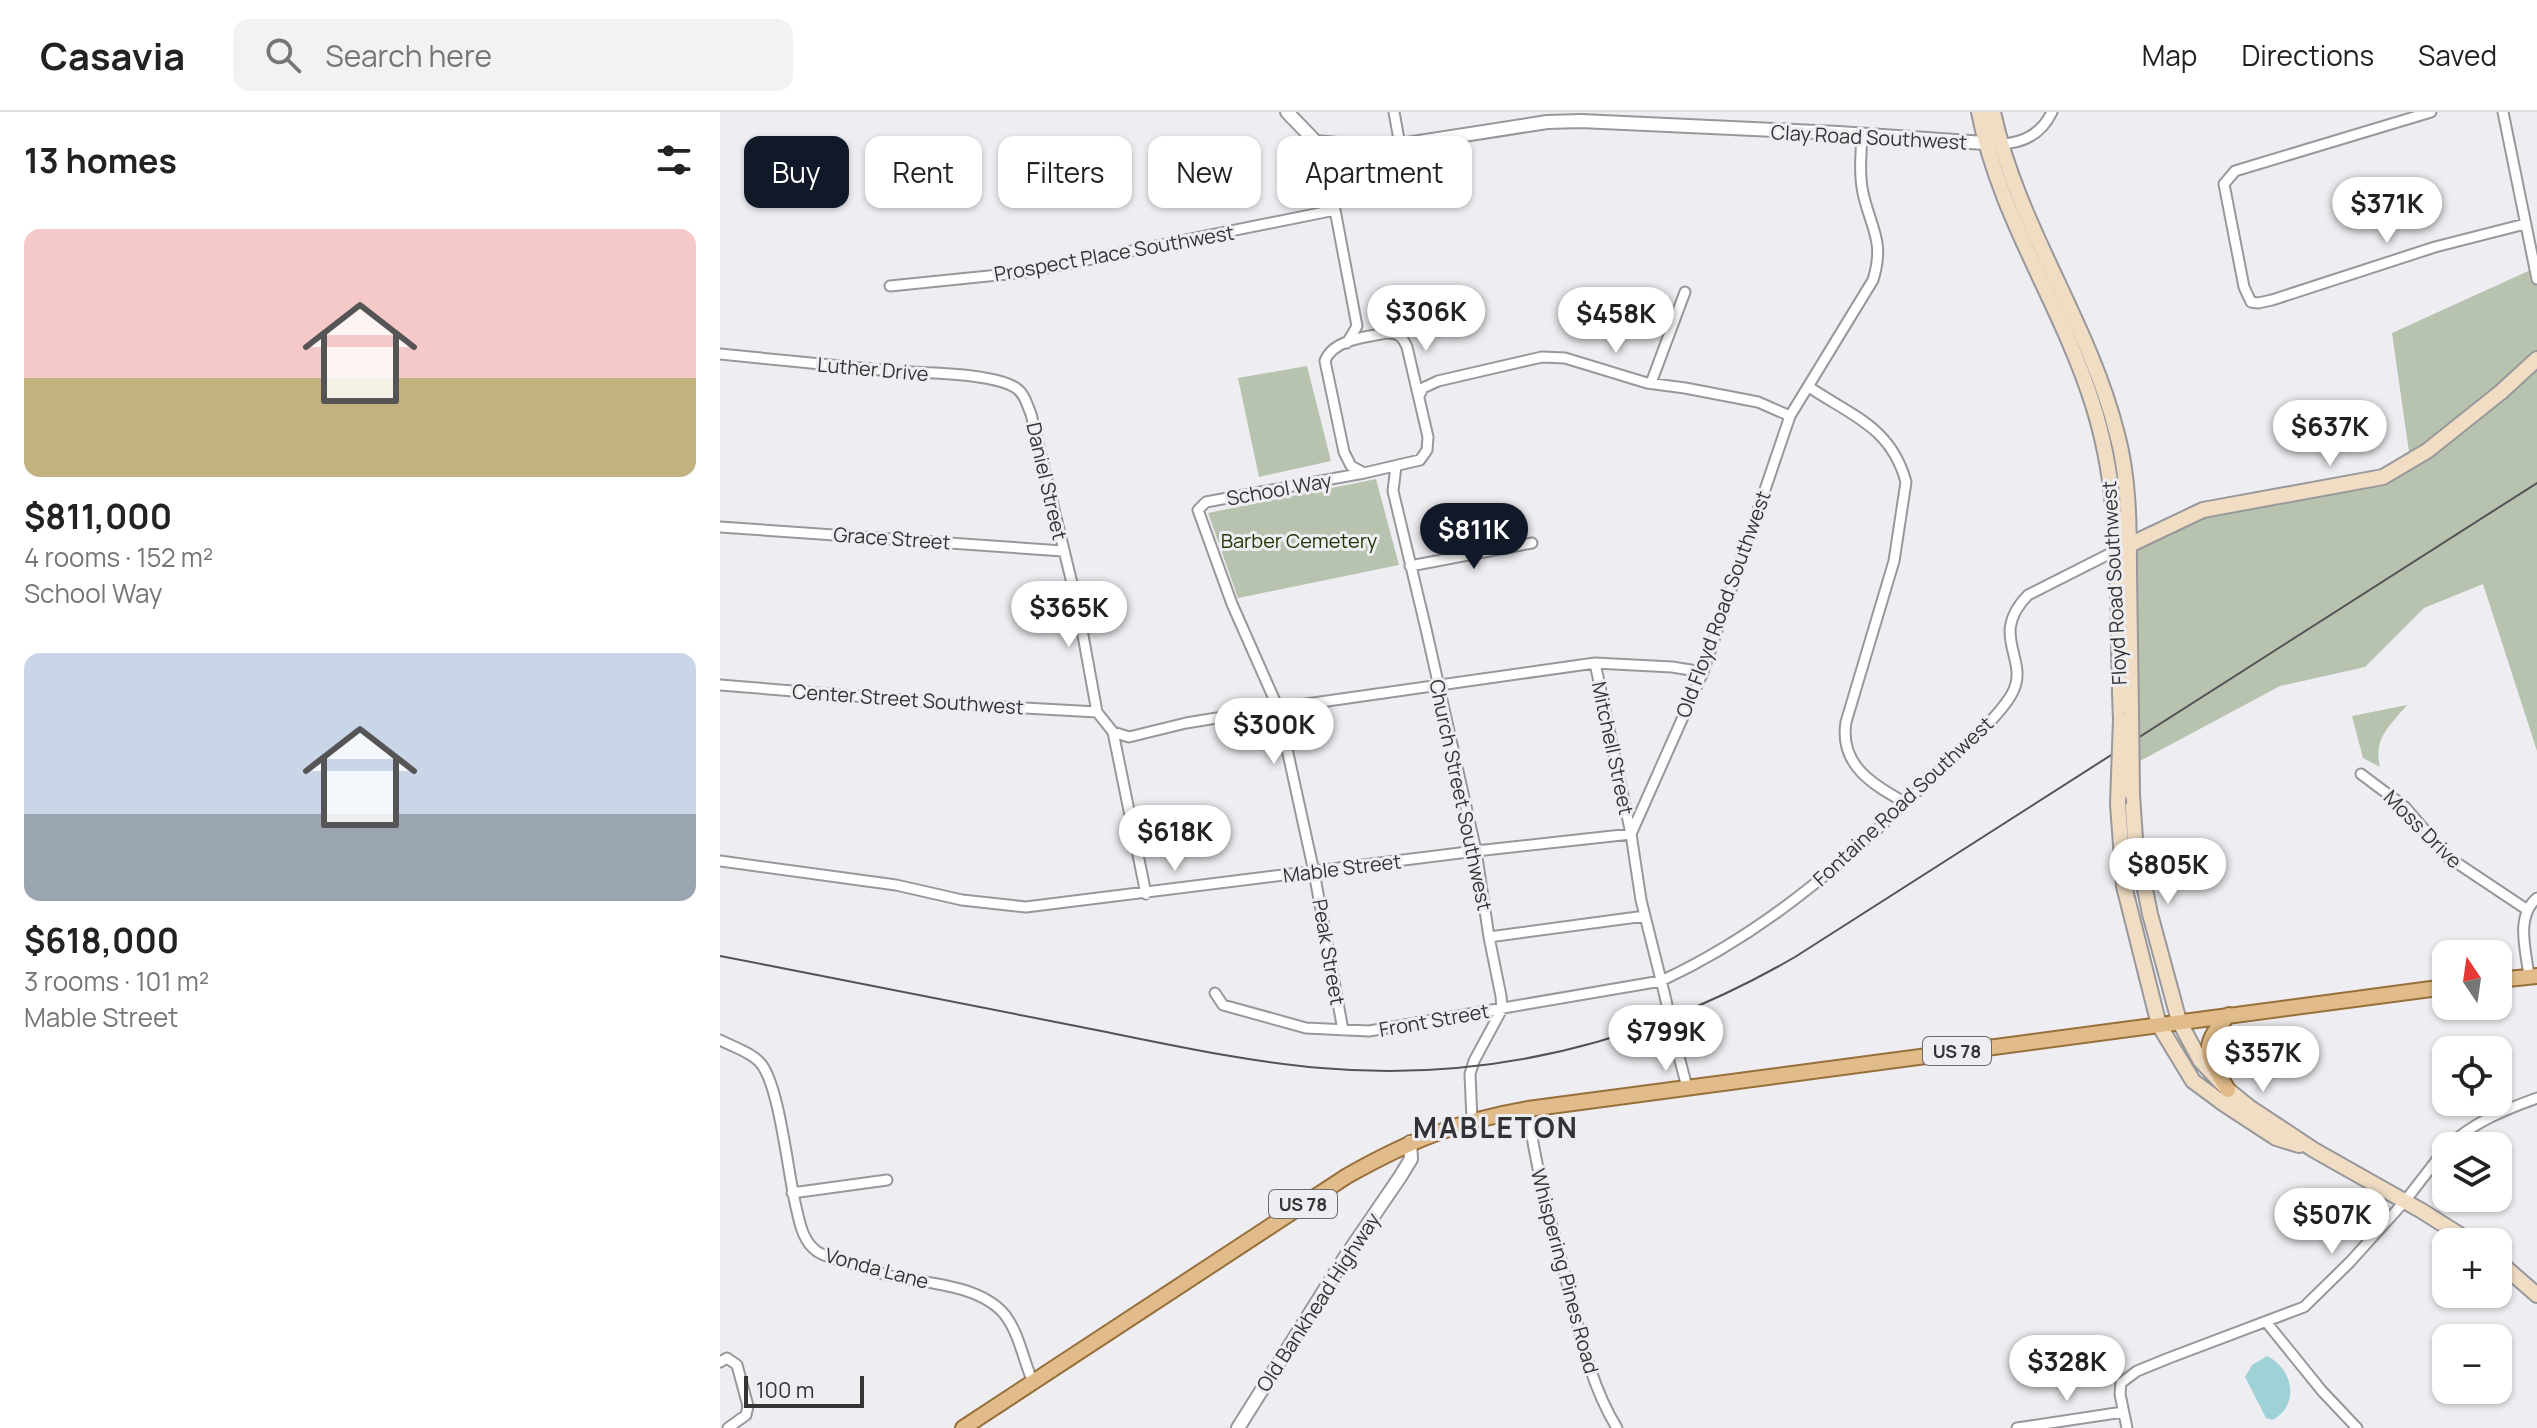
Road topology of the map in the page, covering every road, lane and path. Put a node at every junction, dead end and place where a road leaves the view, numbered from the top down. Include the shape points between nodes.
1 (1287, 112) edge
2 (1394, 112) edge
3 (1979, 112) edge
4 (1993, 112) edge
5 (2052, 112) edge
6 (2431, 112) edge
7 (2503, 112) edge
8 (1546, 117) edge
9 (1862, 135) junction
10 (1310, 136) edge
11 (1398, 136) edge
12 (1447, 136) edge
13 (1992, 144) junction
14 (1335, 210) joint
15 (2525, 224) junction
16 (2537, 279) edge
17 (890, 286) dead end
18 (1685, 292) dead end
19 (1357, 326) junction
20 (1375, 336) junction
21 (1346, 343) junction
22 (720, 354) edge
23 (2537, 359) edge
24 (1413, 372) junction
25 (1438, 381) junction
26 (1651, 383) junction
27 (1809, 387) junction
28 (1023, 394) joint
29 (1419, 396) junction
30 (1790, 416) junction
31 (1344, 452) junction
32 (1396, 466) junction
33 (1378, 470) junction
34 (1364, 473) junction
35 (1327, 480) junction
36 (1393, 491) junction
37 (1198, 510) joint
38 (720, 527) edge
39 (1532, 543) dead end
40 (2122, 548) junction
41 (1063, 551) junction
42 (1410, 566) junction
43 (1595, 663) junction
44 (1703, 672) junction
45 (720, 685) edge
46 (1438, 685) junction
47 (1278, 708) junction
48 (1097, 712) junction
49 (2126, 715) junction
50 (1113, 732) junction
51 (2361, 774) dead end
52 (1906, 803) junction
53 (1631, 834) junction
54 (1476, 851) junction
55 (720, 861) edge
56 (1314, 872) junction
57 (1146, 894) junction
58 (2537, 898) edge
59 (2526, 909) junction
60 (1645, 916) junction
61 (1489, 937) junction
62 (2533, 976) edge
63 (2512, 978) edge
64 (1661, 981) junction
65 (2432, 989) edge
66 (1215, 993) dead end
67 (1502, 1009) junction
68 (2229, 1015) junction
69 (2179, 1021) junction
70 (2159, 1025) junction
71 (1343, 1030) junction
72 (720, 1040) edge
73 (1687, 1087) junction
74 (2228, 1090) junction
75 (2537, 1098) edge
76 (1528, 1109) junction
77 (1472, 1120) junction
78 (2465, 1132) edge
79 (1410, 1142) junction
80 (2314, 1150) junction
81 (2432, 1166) edge
82 (887, 1180) dead end
83 (792, 1193) junction
84 (2405, 1201) junction
85 (2448, 1228) edge
86 (2512, 1273) edge
87 (2537, 1295) edge
88 (2267, 1323) junction
89 (720, 1362) edge
90 (1033, 1382) junction
91 (2123, 1412) junction
92 (728, 1428) edge
93 (963, 1428) edge
94 (1238, 1428) edge
95 (1617, 1428) edge
96 (2017, 1428) edge
97 (2127, 1428) edge
98 (2357, 1428) edge

1 - 10 street
2 - 11 street
3 - 13 main road, Floyd Road Southwest
4 - 13 main road, Floyd Road Southwest
5 - 13 street via 2030,137
6 - 15 street via 2235,171 2224,184 2251,302
7 - 15 street
8 - 9 street, Clay Road Southwest
8 - 12 street, Clay Road Southwest
9 - 13 street, Clay Road Southwest
9 - 27 street, Old Floyd Road Southwest via 1861,181 1878,241 1878,264
13 - 40 main road, Floyd Road Southwest via 2110,410 2122,457
14 - 17 street, Prospect Place Southwest via 1027,272
14 - 19 street
15 - 16 street
18 - 26 street
19 - 20 street
19 - 21 street
20 - 21 street
20 - 24 street via 1396,333 1403,338
21 - 31 street via 1330,350 1325,361
22 - 28 street, Luther Drive via 983,378
23 - 40 main road, Fontaine Road Southwest via 2427,451 2383,477 2203,510
24 - 25 street
24 - 29 street
25 - 26 street via 1542,357 1565,358
25 - 29 street
26 - 30 street via 1730,395
27 - 30 street, Old Floyd Road Southwest
27 - 52 street via 1877,431 1890,444 1906,482 1894,561 1846,722 1845,741 1863,775
28 - 41 street, Daniel Street
29 - 32 street via 1427,450 1420,460
30 - 44 street, Old Floyd Road Southwest
31 - 34 street via 1351,466
31 - 35 street via 1344,463
32 - 33 street
32 - 36 street, Church Street Southwest
33 - 34 street
33 - 36 street
34 - 35 street, School Way
35 - 37 street, School Way via 1206,502
36 - 42 street, Church Street Southwest
37 - 47 street, Peak Street
38 - 41 street, Grace Street
39 - 42 street
40 - 49 main road, Floyd Road Southwest
40 - 52 street, Fontaine Road Southwest via 2019,604 2009,634 2017,678 2011,696
41 - 48 street, Daniel Street
42 - 46 street, Church Street Southwest
43 - 44 street
43 - 46 street
43 - 53 street, Mitchell Street
44 - 53 street, Old Floyd Road Southwest
45 - 48 street, Center Street Southwest
46 - 47 street
46 - 54 street, Church Street Southwest
47 - 50 street via 1129,737
47 - 56 street, Peak Street
48 - 50 street, Daniel Street
49 - 69 main road, Floyd Road Southwest, bridge via 2135,839
49 - 70 main road, Floyd Road Southwest, bridge via 2118,804 2124,886
50 - 57 street, Daniel Street
51 - 59 street, Moss Drive via 2405,807 2465,871
52 - 64 street, Fontaine Road Southwest via 1806,892 1723,950
53 - 54 street, Mable Street
53 - 60 street
54 - 56 street, Mable Street
54 - 61 street, Church Street Southwest
55 - 57 street, Mable Street via 1026,907
56 - 57 street, Mable Street
56 - 71 street, Peak Street
58 - 59 street
59 - 62 street via 2524,936
60 - 61 street
60 - 64 street
61 - 67 street, Church Street Southwest
62 - 63 main road
64 - 67 street, Front Street
64 - 73 street, bridge
65 - 68 main road, US 78
66 - 71 street, Front Street via 1223,1005 1270,1019
67 - 71 street, Front Street via 1369,1031
67 - 77 street via 1470,1074
68 - 69 main road, US 78
68 - 74 main road via 2208,1044
69 - 70 main road, US 78
69 - 74 main road, Floyd Road Southwest via 2200,1060
70 - 73 main road, US 78
70 - 80 main road, Floyd Road Southwest via 2193,1081 2276,1138
72 - 83 street, Vonda Lane via 763,1067
73 - 76 main road, US 78
74 - 80 main road, Floyd Road Southwest
75 - 78 street
76 - 77 main road, US 78
76 - 95 street, Whispering Pines Road via 1542,1188 1590,1371
77 - 79 main road, US 78
79 - 90 main road, US 78 via 1347,1176
79 - 94 street, Old Bankhead Highway via 1411,1159
80 - 84 main road
81 - 84 street
82 - 83 street
83 - 90 street, Vonda Lane via 803,1231 819,1253 994,1304 1016,1332
84 - 85 main road
84 - 88 street via 2304,1307
86 - 87 main road
88 - 91 street via 2137,1371 2121,1383
88 - 98 street
89 - 92 street via 727,1358 737,1365 748,1406 746,1415
90 - 93 main road, US 78
91 - 96 street
91 - 97 street

